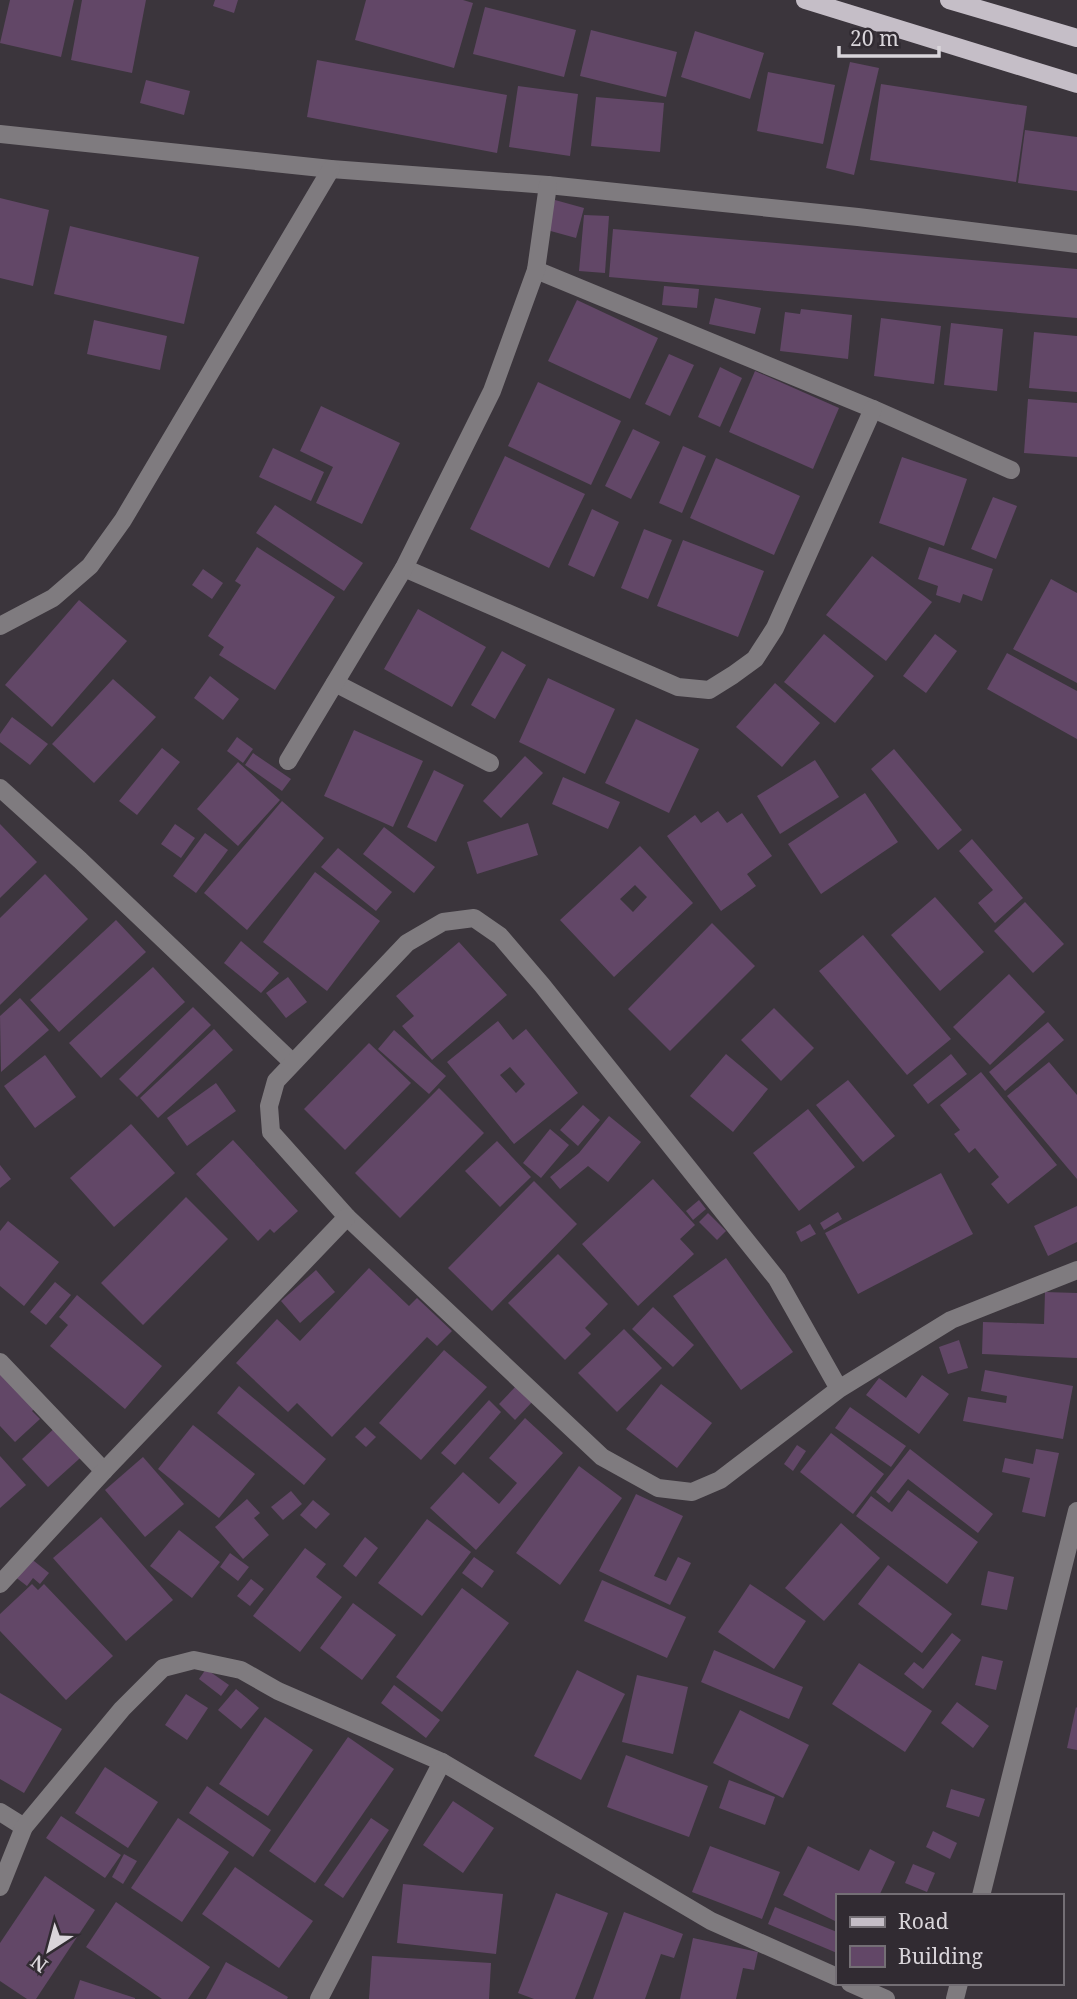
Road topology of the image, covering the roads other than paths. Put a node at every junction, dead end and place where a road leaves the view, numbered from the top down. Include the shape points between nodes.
1 (805, 0) edge
2 (949, 0) edge
3 (1077, 37) edge
4 (1077, 84) edge
5 (0, 134) edge
6 (331, 169) junction
7 (548, 185) junction
8 (1077, 244) edge
9 (537, 270) junction
10 (873, 409) junction
11 (1011, 470) dead end
12 (404, 568) junction
13 (0, 626) edge
14 (335, 683) junction
15 (288, 761) dead end
16 (490, 763) dead end
17 (0, 788) edge
18 (292, 1062) junction
19 (347, 1217) junction
20 (1077, 1270) edge
21 (0, 1362) edge
22 (839, 1389) junction
23 (104, 1471) junction
24 (1077, 1510) edge
25 (0, 1584) edge
26 (442, 1762) junction
27 (0, 1812) edge
28 (24, 1827) junction
29 (0, 1887) edge
30 (981, 1894) edge
31 (836, 1977) edge
32 (854, 1985) edge
33 (318, 1999) edge
34 (886, 1999) edge

1 - 4 main road
2 - 3 main road
5 - 6 street
6 - 7 street
6 - 13 street via 90,566 53,598
7 - 8 street
7 - 9 street
9 - 10 street
9 - 12 street via 492,391
10 - 11 street
10 - 12 street via 775,628 755,659 709,690 678,687
12 - 14 street
14 - 15 street
14 - 16 street
17 - 18 street
18 - 19 street via 276,1081 269,1106 271,1132
18 - 22 street via 407,943 443,922 474,918 500,936 542,985 778,1279
19 - 22 street via 603,1457 658,1488 692,1492 720,1480
19 - 23 street
20 - 22 street via 951,1320
21 - 23 street
23 - 25 street
24 - 30 street
26 - 28 street via 278,1691 241,1670 194,1660 163,1668 122,1709
26 - 31 street via 711,1921
26 - 33 street
27 - 28 street
28 - 29 street
32 - 34 street

